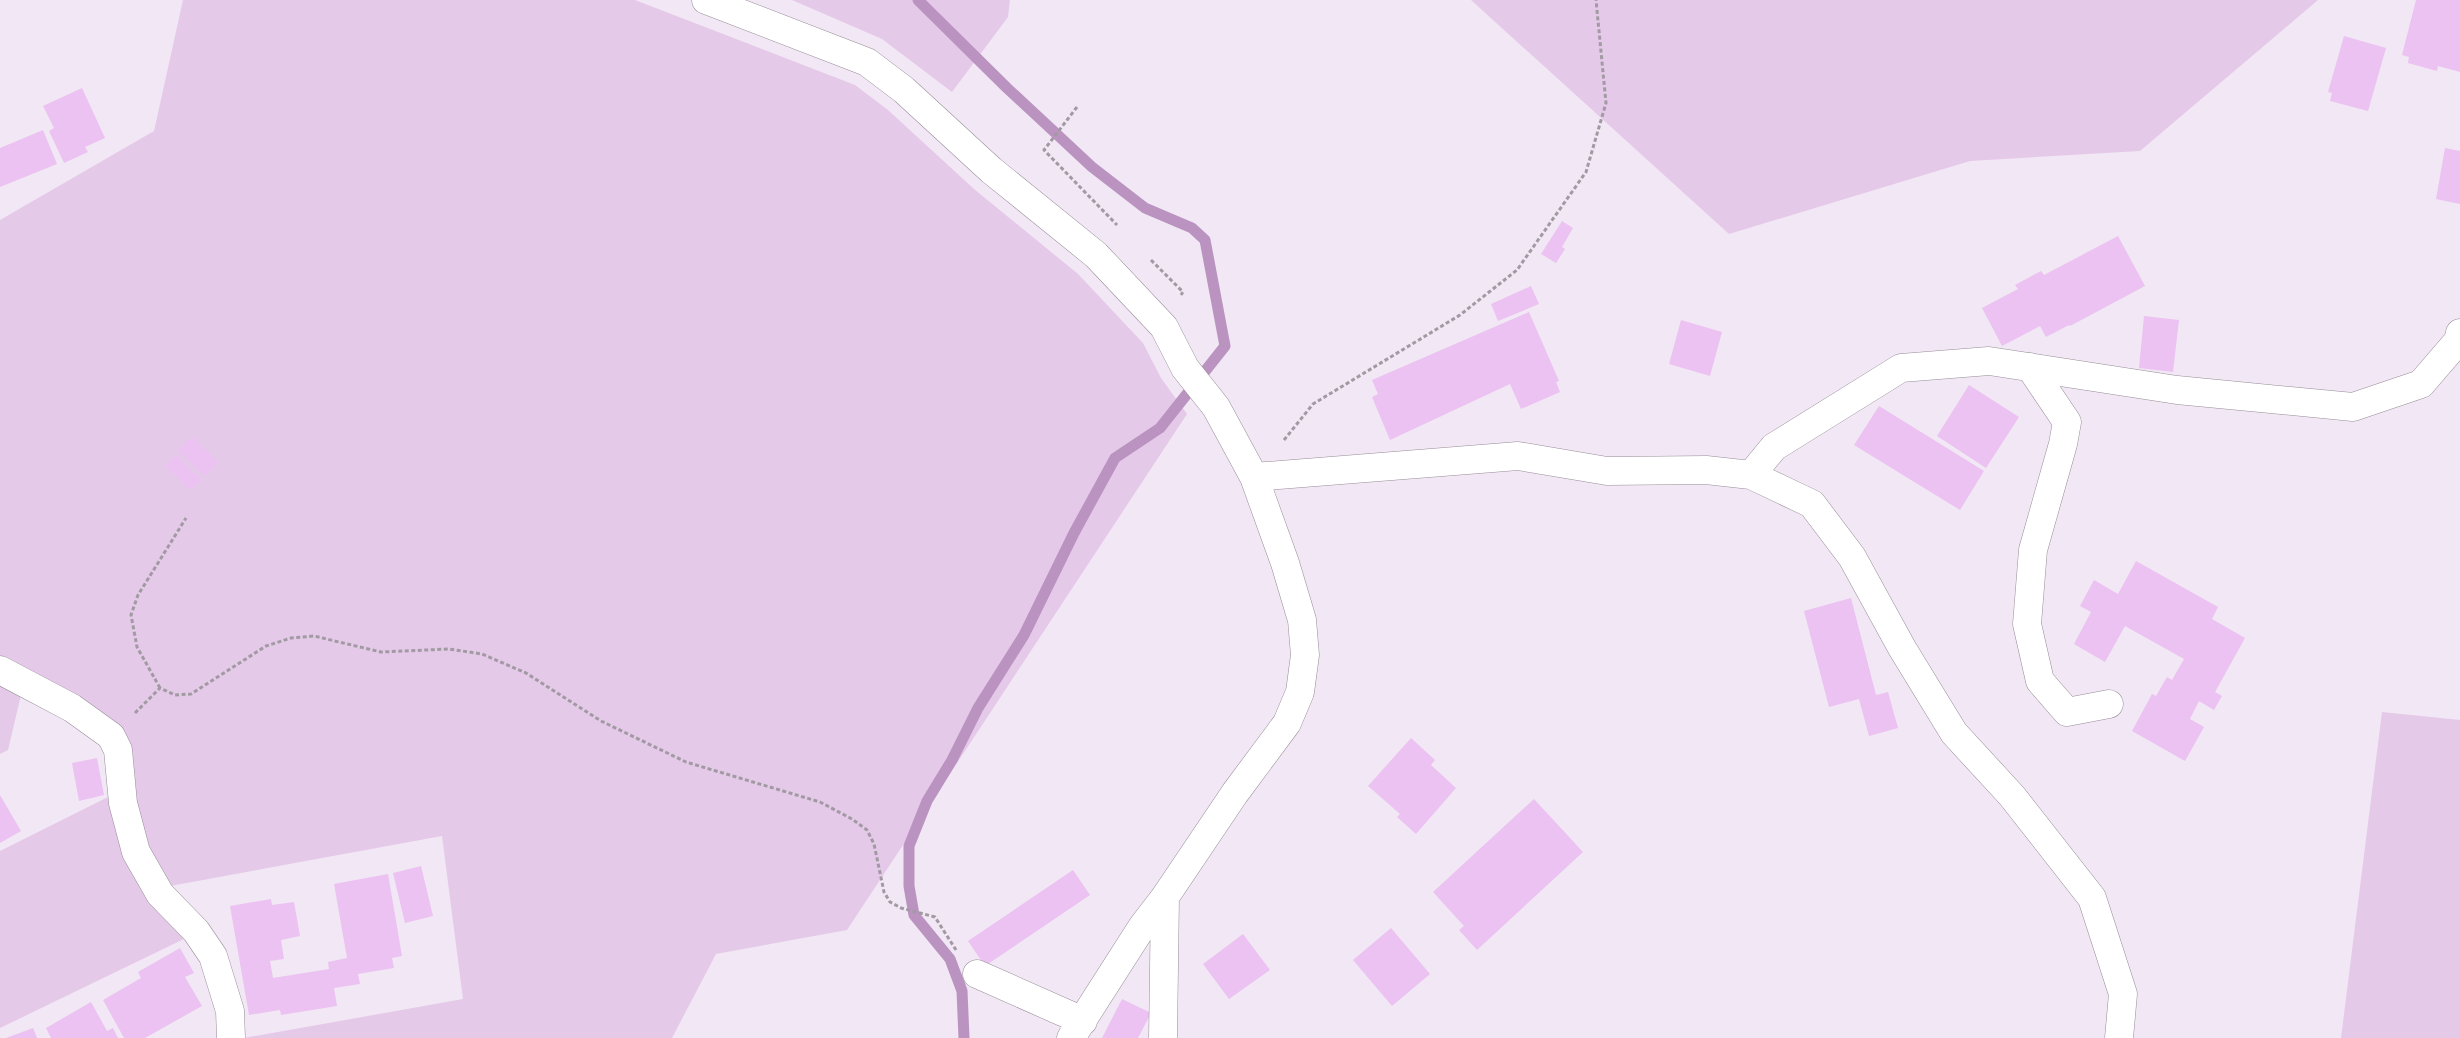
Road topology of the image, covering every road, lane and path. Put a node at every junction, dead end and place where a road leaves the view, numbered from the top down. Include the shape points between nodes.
1 (706, 0) edge
2 (1596, 0) edge
3 (1077, 107) dead end
4 (1048, 145) dead end
5 (2460, 333) edge
6 (2030, 367) junction
7 (1751, 475) junction
8 (1254, 477) junction
9 (186, 518) dead end
10 (0, 670) edge
11 (160, 688) junction
12 (2109, 704) dead end
13 (111, 736) junction
14 (1165, 897) junction
15 (977, 974) joint
16 (1077, 1030) edge
17 (231, 1038) edge
18 (1163, 1038) edge
19 (2119, 1038) edge

1 - 8 street via 868,62 1096,255 1164,327 1185,368 1216,407
2 - 8 path via 1606,102 1586,172 1517,270 1460,314 1313,404
3 - 4 path
5 - 6 street via 2458,341 2421,384 2353,407 2177,390
6 - 7 street via 1989,361 1902,368 1774,446
6 - 12 street via 2067,422 2032,550 2027,624 2040,682 2067,712
7 - 8 street via 1706,470 1607,471 1518,456
7 - 19 street via 1812,504 1852,557 1954,733 2012,796 2092,898 2123,994
8 - 14 street via 1302,620 1305,655 1300,692 1287,723
9 - 11 path via 138,595 131,615 137,647
10 - 13 street via 72,708
11 - 13 path
11 - 15 path via 175,695 191,694 266,646 291,638 314,636 381,652 450,649 482,654 526,673 601,721 686,762 820,802 852,819 867,830 874,844 884,892 890,902 935,917 964,963
13 - 17 street via 118,750 123,803 136,852 160,894 196,931 213,956 230,1011
14 - 16 street via 1142,926
14 - 18 street
15 - 16 street

